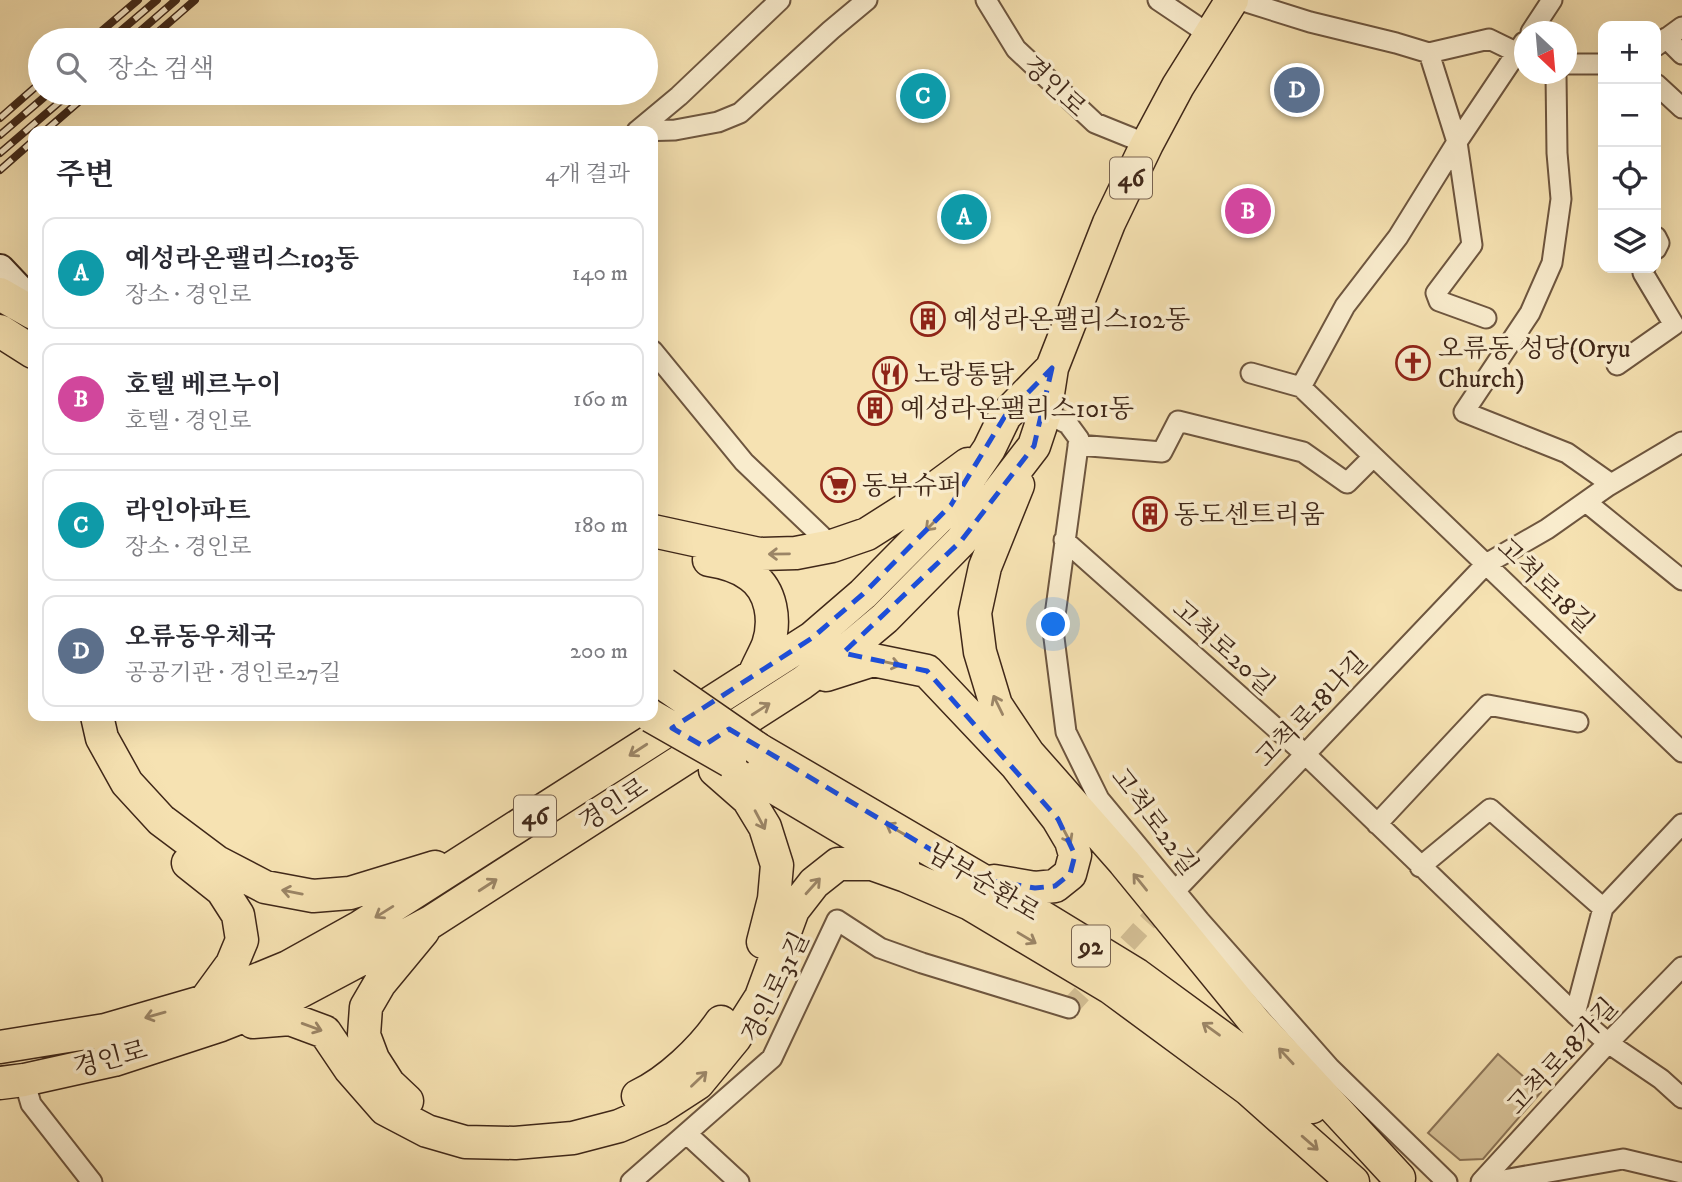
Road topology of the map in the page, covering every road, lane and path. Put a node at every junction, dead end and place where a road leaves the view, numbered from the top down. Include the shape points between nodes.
1 (780, 0) edge
2 (867, 0) edge
3 (986, 0) edge
4 (1158, 0) edge
5 (1232, 0) edge
6 (1240, 0) edge
7 (1552, 0) edge
8 (1538, 21) edge
9 (1210, 36) junction
10 (1668, 37) edge
11 (1514, 47) edge
12 (1429, 53) junction
13 (1682, 54) edge
14 (1514, 61) edge
15 (1577, 64) edge
16 (1598, 64) edge
17 (1556, 84) edge
18 (1661, 89) edge
19 (1682, 108) edge
20 (643, 126) edge
21 (658, 130) edge
22 (1457, 142) junction
23 (1147, 144) junction
24 (0, 270) edge
25 (1643, 273) edge
26 (0, 294) edge
27 (28, 299) edge
28 (28, 310) edge
29 (1486, 318) dead end
30 (0, 331) edge
31 (28, 349) edge
32 (658, 357) edge
33 (1617, 365) dead end
34 (1052, 368) junction
35 (1251, 373) dead end
36 (1301, 387) junction
37 (1045, 413) junction
38 (1682, 442) edge
39 (1078, 445) junction
40 (1034, 446) junction
41 (989, 449) junction
42 (1373, 457) junction
43 (1611, 484) junction
44 (1586, 502) junction
45 (658, 532) edge
46 (1064, 540) junction
47 (832, 547) junction
48 (658, 550) edge
49 (1486, 564) junction
50 (1682, 580) edge
51 (754, 675) junction
52 (658, 680) edge
53 (802, 683) junction
54 (81, 721) edge
55 (98, 721) edge
56 (657, 721) edge
57 (1578, 722) dead end
58 (1682, 752) edge
59 (1305, 754) junction
60 (722, 765) junction
61 (1377, 824) junction
62 (1682, 824) edge
63 (476, 854) junction
64 (1420, 867) junction
65 (974, 891) junction
66 (1175, 891) junction
67 (1603, 908) junction
68 (430, 922) junction
69 (1682, 967) edge
70 (1069, 1008) dead end
71 (213, 1013) junction
72 (1575, 1014) junction
73 (1608, 1043) junction
74 (0, 1047) edge
75 (12, 1081) edge
76 (1682, 1098) edge
77 (687, 1134) junction
78 (1682, 1172) edge
79 (1401, 1180) edge
80 (92, 1182) edge
81 (631, 1182) edge
82 (739, 1182) edge
83 (1353, 1182) edge
84 (1447, 1182) edge
85 (1481, 1182) edge
86 (1493, 1182) edge

1 - 20 street
2 - 21 street via 740,113 718,122
3 - 23 street, 경인로 via 1016,49 1095,123
4 - 9 street
5 - 9 main road, 경인로 / 46
6 - 12 street
7 - 8 street
9 - 23 main road, 경인로 / 46
10 - 13 street
11 - 12 street via 1489,39
12 - 22 street
14 - 22 street
15 - 16 street
17 - 43 street via 1562,199 1552,263 1530,313 1464,412 1567,453
18 - 19 street
22 - 29 street via 1472,245 1436,293 1439,301
22 - 36 street via 1398,237 1345,306
23 - 34 main road, 경인로 / 46 via 1109,223
24 - 27 main road
25 - 33 street via 1674,326
26 - 28 main road
30 - 31 main road
32 - 47 street via 744,462
34 - 37 main road, 경인로 / 46
34 - 41 main road, 경인로 / 46 via 1005,415
35 - 36 street, 고척로18길
36 - 42 street, 고척로18길
37 - 39 street via 1068,424
37 - 40 main road, 경인로 / 46
38 - 43 street, 고척로18나길
39 - 42 street via 1162,452 1178,421 1303,452 1347,483
39 - 46 street, 고척로22길
40 - 53 main road, 경인로 / 46 via 961,541 885,618
79 -> 40 main road via 1254,1021 1028,753 996,705 980,652 975,613 985,567
41 - 47 main road via 867,534
41 -> 51 main road, 경인로 / 46 via 951,505 863,594 812,638
42 - 49 street, 고척로18길
43 - 44 street, 고척로18나길
44 - 49 street, 고척로18나길
44 - 50 street
47 -> 45 main road via 796,554 759,554
46 - 59 street, 고척로20길
46 - 66 street, 고척로22길 via 1053,630 1066,732 1099,799
48 - 51 main road via 723,562 751,575 765,591 772,616 770,634
49 - 58 street, 고척로18길
49 - 59 street, 고척로18나길
51 -> 63 main road, 경인로 / 46
65 -> 52 main road, 남부순환로 / 92, bridge
53 -> 65 main road via 873,660 927,671 1016,765 1071,841 1070,874 1055,886
68 -> 53 main road, 경인로 / 46
54 - 71 main road via 88,746 116,793 147,831 222,890 238,915 242,940
63 -> 55 main road via 351,893 313,896 265,887 217,862 162,820 127,783 102,738
56 - 60 main road, 남부순환로 / 92, bridge
57 - 61 street via 1488,705
59 - 61 street, 고척로20길
59 - 66 street, 고척로18나길
60 - 65 main road, 남부순환로 / 92
60 -> 68 main road via 765,827 777,865 774,899 762,946 741,993 716,1029 649,1091 570,1122 517,1128 471,1126 408,1102 373,1059 364,1035 366,1007
61 - 64 street, 고척로20길
62 - 67 street
63 -> 71 main road, 경인로 / 46
64 - 67 street via 1490,809
64 - 72 street, 고척로20길
71 -> 65 main road via 290,1019 325,1032 385,1109 427,1131 466,1142 573,1138 659,1109 698,1083 735,1038 761,996 793,910 814,883 838,864 872,864
79 -> 65 main road, 남부순환로 / 92 via 1257,1063 1137,975
65 -> 83 main road, 남부순환로 / 92 via 1248,1089
66 - 84 street, 고척로22길 via 1330,1068
67 - 72 street
68 - 71 main road, 경인로 / 46 via 284,1000
69 - 73 street, 고척로18가길
70 - 77 street, 경인로31길 via 880,948 837,920 772,1058
71 -> 74 main road, 경인로 / 46
71 - 75 main road, 경인로 / 46 via 114,1060
72 - 73 street, 고척로20길
73 - 76 street, 고척로20길
73 - 85 street, 고척로18가길
75 - 80 street
77 - 81 street, 경인로31길
77 - 82 street
78 - 86 street via 1623,1159

